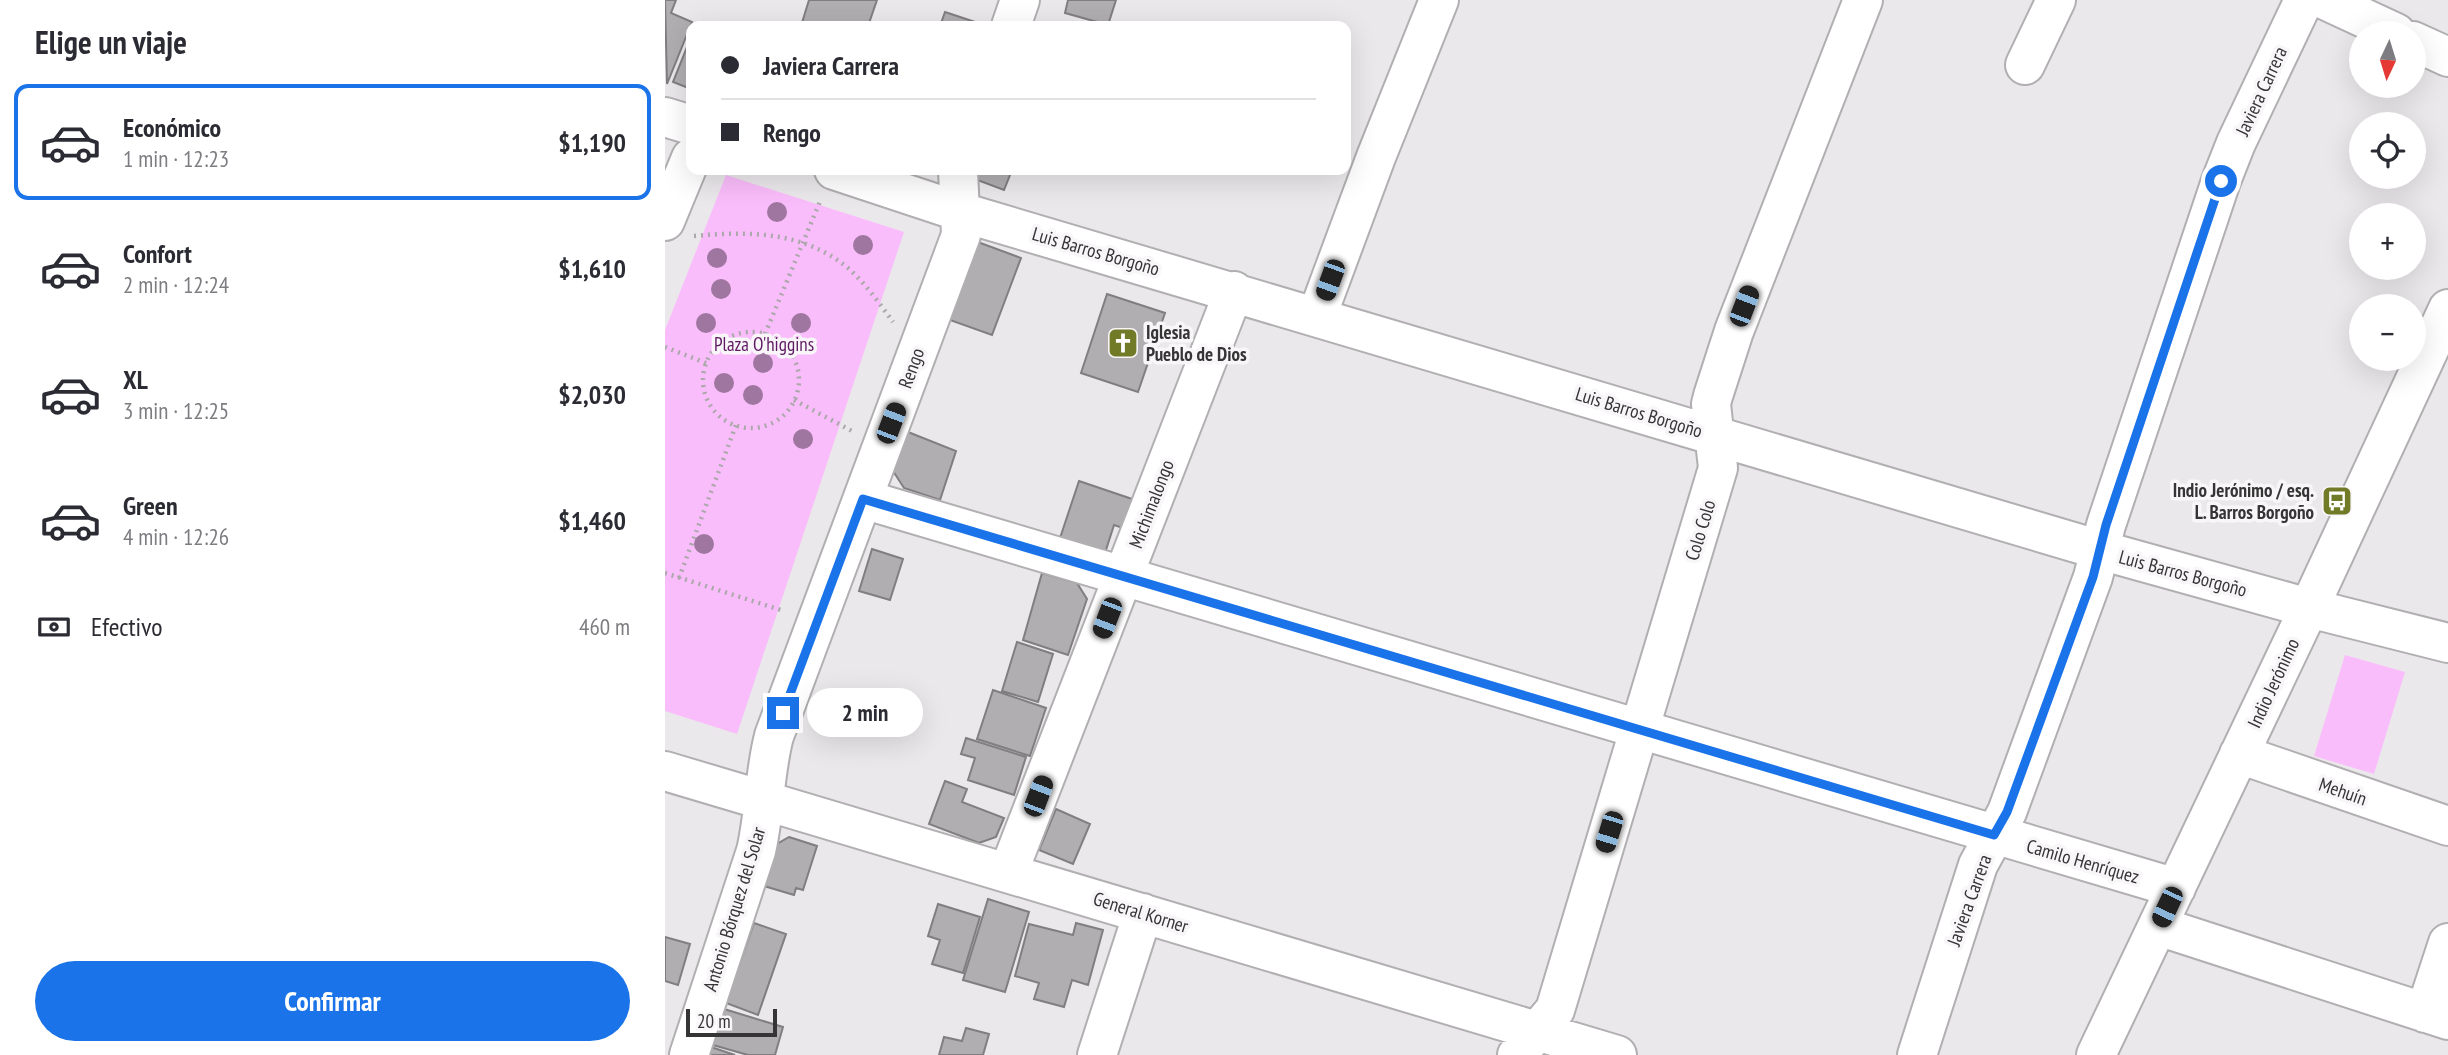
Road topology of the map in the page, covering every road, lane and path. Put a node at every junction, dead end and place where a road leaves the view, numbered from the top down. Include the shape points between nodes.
1 (1020, 0) edge
2 (1439, 0) edge
3 (1863, 0) edge
4 (2056, 0) edge
5 (2304, 0) edge
6 (2325, 0) edge
7 (1013, 21) edge
8 (2370, 21) edge
9 (2426, 47) edge
10 (2448, 57) edge
11 (2025, 65) dead end
12 (665, 117) edge
13 (686, 123) edge
14 (687, 175) edge
15 (958, 175) edge
16 (829, 181) edge
17 (961, 212) junction
18 (676, 229) edge
19 (803, 241) junction
20 (1234, 291) junction
21 (2448, 309) edge
22 (1317, 316) junction
23 (765, 334) junction
24 (665, 347) edge
25 (917, 353) junction
26 (706, 363) junction
27 (795, 400) junction
28 (736, 425) junction
29 (1714, 434) junction
30 (882, 446) junction
31 (863, 499) junction
32 (2100, 550) junction
33 (665, 573) edge
34 (1124, 576) junction
35 (679, 578) junction
36 (2309, 608) junction
37 (817, 622) junction
38 (2448, 643) edge
39 (1640, 730) junction
40 (2239, 754) junction
41 (665, 771) edge
42 (763, 801) junction
43 (2448, 826) edge
44 (1994, 835) junction
45 (1008, 873) junction
46 (2176, 888) junction
47 (1143, 913) junction
48 (2158, 926) junction
49 (2448, 943) edge
50 (2437, 1017) edge
51 (1528, 1043) edge
52 (689, 1055) edge
53 (1097, 1055) edge
54 (1617, 1055) edge
55 (1917, 1055) edge
56 (2096, 1055) edge

1 - 7 street
2 - 22 street
3 - 29 street, Colo Colo via 1734,331 1711,404
4 - 11 street
5 - 32 street, Javiera Carrera via 2221,181
6 - 8 street
9 - 10 street
12 - 13 street
14 - 18 street
15 - 17 street, Rengo
16 - 17 street, Luis Barros Borgoño
16 - 19 path
17 - 20 street, Luis Barros Borgoño
17 - 25 street, Rengo via 961,235
18 - 19 path
19 - 23 path
19 - 25 path via 848,268
20 - 22 street, Luis Barros Borgoño
20 - 34 street, Michimalongo
21 - 36 street, Indio Jerónimo
22 - 29 street, Luis Barros Borgoño
23 - 26 path via 733,335 719,343
23 - 27 path via 780,341 791,354 799,384
24 - 26 path
25 - 30 street, Rengo
26 - 28 path via 703,386 707,400 716,413
27 - 28 path via 773,422 758,427
27 - 30 path
28 - 35 path
29 - 32 street, Luis Barros Borgoño
29 - 39 street, Colo Colo via 1718,468
30 - 31 street, Rengo
31 - 34 street, Camilo Henríquez
31 - 37 street, Rengo
32 - 36 street, Luis Barros Borgoño
32 - 44 street, Javiera Carrera via 2007,812
33 - 35 path
34 - 39 street, Camilo Henríquez
34 - 45 street, Michimalongo
35 - 37 path
36 - 38 street, Luis Barros Borgoño
36 - 40 street, Indio Jerónimo
37 - 42 street, Rengo via 774,736
39 - 44 street, Camilo Henríquez
39 - 51 street, Colo Colo via 1555,1010
40 - 43 street, Mehuín
40 - 46 street, Indio Jerónimo
41 - 42 street, General Korner
42 - 45 street, General Korner
42 - 52 street, Antonio Bórquez del Solar via 756,851
44 - 46 street, Camilo Henríquez
44 - 55 street, Javiera Carrera via 1977,865
45 - 47 street, General Korner
46 - 48 street, Indio Jerónimo
47 - 51 street, General Korner
47 - 53 street
48 - 50 street
48 - 56 street, Indio Jerónimo
49 - 50 street
51 - 54 street, General Korner

